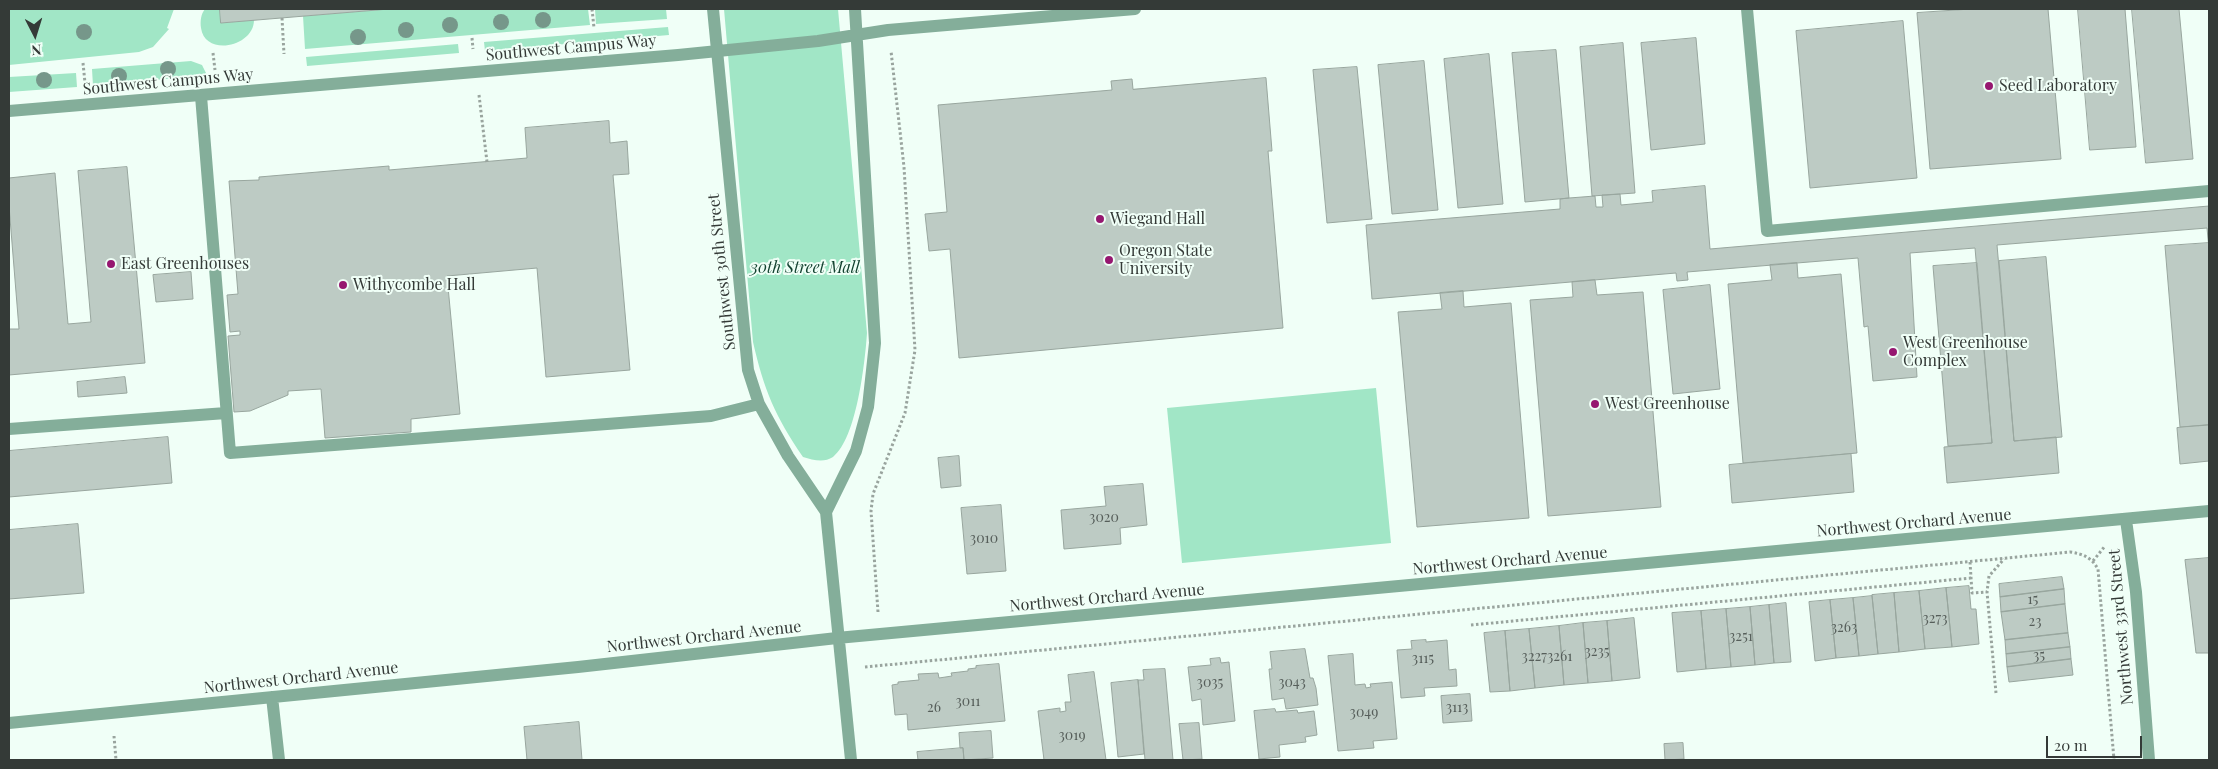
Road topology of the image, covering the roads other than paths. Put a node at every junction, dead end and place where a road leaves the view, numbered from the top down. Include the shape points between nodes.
1 (712, 9) edge
2 (855, 9) edge
3 (1135, 9) edge
4 (1746, 9) edge
5 (856, 34) junction
6 (716, 51) junction
7 (201, 96) junction
8 (9, 111) edge
9 (2209, 191) edge
10 (759, 404) junction
11 (226, 413) junction
12 (9, 429) edge
13 (2209, 511) edge
14 (826, 512) junction
15 (2126, 520) junction
16 (837, 638) junction
17 (272, 697) junction
18 (9, 723) edge
19 (279, 760) edge
20 (851, 760) edge
21 (2149, 760) edge

1 - 6 street, Southwest 30th Street
2 - 5 street
3 - 5 street, Southwest Campus Way
4 - 9 street via 1767,231
5 - 6 street, Southwest Campus Way via 818,42
5 - 14 street via 876,343 868,407 856,451
6 - 7 street, Southwest Campus Way
6 - 10 street, Southwest 30th Street via 748,370
7 - 8 street, Southwest Campus Way
7 - 11 street
10 - 11 street via 711,416 230,454
10 - 14 street, Southwest 30th Street via 788,456
11 - 12 street
13 - 15 street, Northwest Orchard Avenue
14 - 16 street, Southwest 30th Street
15 - 16 street, Northwest Orchard Avenue
15 - 21 street, Northwest 33rd Street via 2136,592
16 - 17 street, Northwest Orchard Avenue
16 - 20 street, Southwest 30th Street
17 - 18 street, Northwest Orchard Avenue
17 - 19 street

